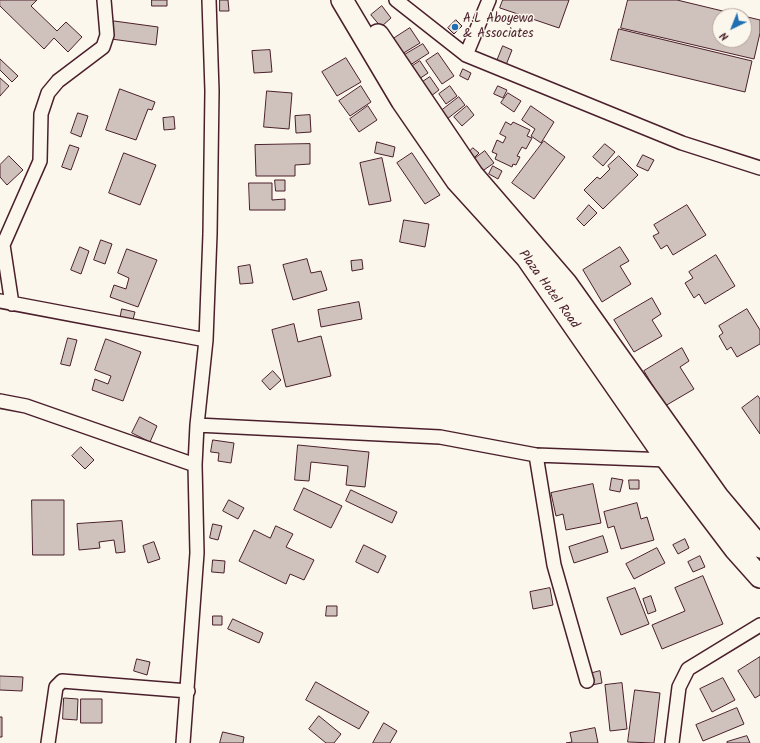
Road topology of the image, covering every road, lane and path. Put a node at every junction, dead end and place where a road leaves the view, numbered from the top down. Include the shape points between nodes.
1 (104, 0) edge
2 (209, 0) edge
3 (342, 0) edge
4 (354, 0) edge
5 (396, 0) edge
6 (489, 0) edge
7 (466, 55) junction
8 (760, 168) edge
9 (2, 246) edge
10 (6, 303) edge
11 (206, 340) junction
12 (0, 401) edge
13 (197, 425) junction
14 (536, 455) junction
15 (668, 460) junction
16 (195, 465) junction
17 (760, 547) edge
18 (760, 577) edge
19 (760, 624) edge
20 (587, 681) dead end
21 (188, 690) junction
22 (48, 743) edge
23 (183, 743) edge
24 (672, 743) edge

1 - 9 street via 107,35 103,47 58,81 48,93 41,114 40,161
2 - 11 street via 212,91
3 - 15 main road, Plaza Hotel Road via 402,101 457,181 528,258
4 - 17 main road, Plaza Hotel Road via 472,174 566,283 718,496
5 - 7 street
6 - 7 street
7 - 8 street via 682,143
9 - 10 street
10 - 11 street
11 - 13 street
12 - 16 street via 26,406
13 - 14 street via 440,437
13 - 16 street
14 - 15 street
14 - 20 street via 554,565
15 - 18 main road, Plaza Hotel Road via 735,549
16 - 21 street via 197,553
19 - 24 street via 688,669 679,687
21 - 22 street via 62,681 56,687
21 - 23 street

